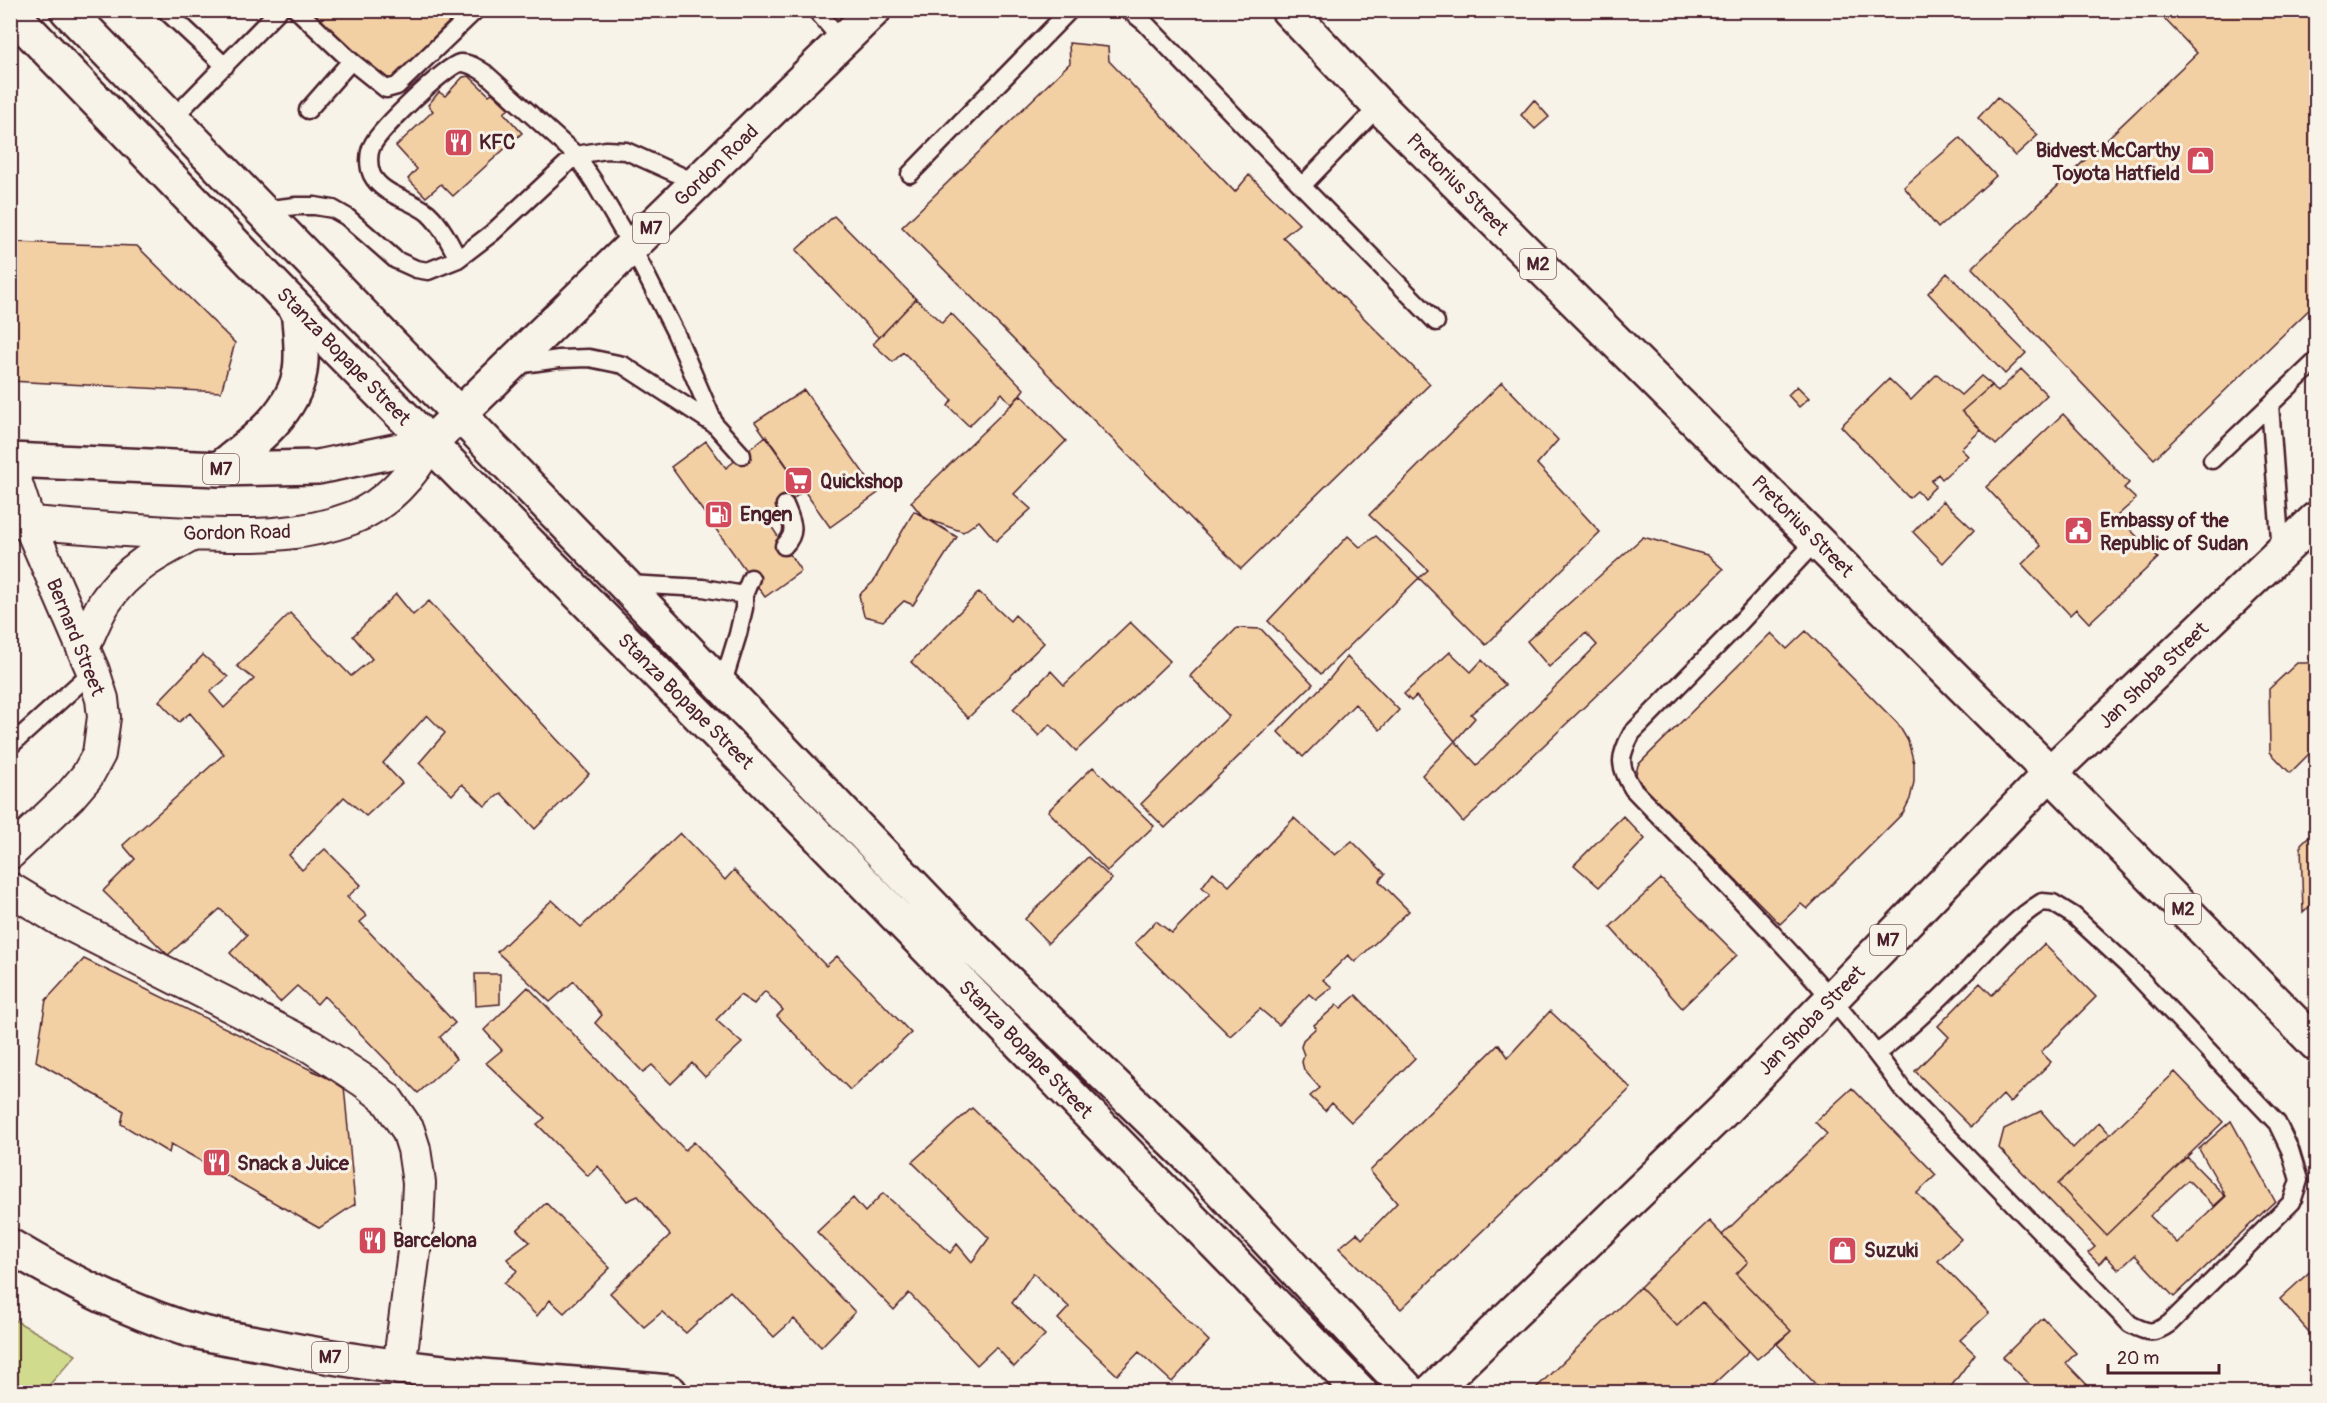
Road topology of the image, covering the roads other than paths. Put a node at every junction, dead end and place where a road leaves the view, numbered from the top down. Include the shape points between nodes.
1 (67, 10) edge
2 (165, 10) edge
3 (279, 10) edge
4 (297, 10) edge
5 (476, 10) edge
6 (816, 10) edge
7 (874, 10) edge
8 (1070, 10) edge
9 (1129, 10) edge
10 (1288, 10) edge
11 (10, 11) edge
12 (843, 42) junction
13 (351, 61) junction
14 (225, 66) junction
15 (1379, 106) junction
16 (308, 110) dead end
17 (172, 119) junction
18 (576, 155) junction
19 (910, 174) dead end
20 (697, 183) junction
21 (1302, 186) junction
22 (261, 210) junction
23 (632, 247) junction
24 (458, 259) junction
25 (298, 310) junction
26 (1436, 322) dead end
27 (2316, 361) edge
28 (510, 366) junction
29 (2270, 405) junction
30 (460, 415) junction
31 (716, 425) junction
32 (429, 444) junction
33 (742, 455) dead end
34 (10, 460) edge
35 (2212, 460) dead end
36 (10, 465) edge
37 (219, 469) junction
38 (785, 505) dead end
39 (2316, 519) edge
40 (20, 522) edge
41 (195, 534) junction
42 (1816, 540) junction
43 (784, 546) dead end
44 (2281, 553) junction
45 (751, 578) dead end
46 (623, 583) junction
47 (744, 595) junction
48 (88, 660) junction
49 (722, 686) junction
50 (10, 746) edge
51 (2050, 773) junction
52 (10, 853) edge
53 (10, 889) edge
54 (1832, 998) junction
55 (2316, 1044) edge
56 (1877, 1053) junction
57 (10, 1246) edge
58 (399, 1368) junction
59 (670, 1392) edge
60 (1360, 1392) edge
61 (1410, 1392) edge
62 (1431, 1392) edge

1 - 17 main road, Stanza Bopape Street
2 - 14 lane
3 - 14 lane
4 - 13 lane
5 - 13 lane via 397,86 386,89
6 - 12 lane
7 - 12 main road, Gordon Road / M7
8 - 19 lane
9 - 21 lane
10 - 15 main road, Pretorius Street / M2
11 - 25 main road, Stanza Bopape Street
12 - 20 main road, Gordon Road / M7
13 - 16 lane
14 - 17 lane
15 - 21 lane
15 - 42 main road, Pretorius Street / M2
17 - 22 main road, Stanza Bopape Street
18 - 20 lane via 626,151
18 - 23 lane
18 - 24 lane
18 - 24 lane via 472,65 460,63 437,78 373,144 369,164 373,177 385,189 428,213 439,224
20 - 23 main road, Gordon Road / M7
21 - 26 lane
22 - 24 lane via 305,206 333,209 396,260 416,269 428,271
22 - 30 main road, Stanza Bopape Street
23 - 28 main road, Gordon Road / M7
23 - 31 lane
25 - 32 main road, Stanza Bopape Street
25 - 37 main road via 300,372 293,392 263,432
27 - 29 lane
28 - 30 main road, Gordon Road / M7
28 - 31 lane via 559,359 604,360 623,365
29 - 35 lane
29 - 44 lane
30 - 32 main road, Gordon Road / M7
30 - 46 main road, Stanza Bopape Street
31 - 33 lane
32 - 37 main road, M7 via 318,467
32 - 41 street, Gordon Road via 419,463 399,485 353,518 289,534
32 - 60 main road, Stanza Bopape Street via 798,815
34 - 37 main road, M7
36 - 40 street, Bernard Street
38 - 43 lane via 794,527
39 - 44 main road, Jan Shoba Street / M7
40 - 41 street, Gordon Road
40 - 48 street, Bernard Street
41 - 48 street via 156,554 119,585 95,620
42 - 51 main road, Pretorius Street / M2
42 - 54 lane via 1632,733 1621,752 1623,772 1633,789
44 - 51 main road, Jan Shoba Street / M7
45 - 47 lane
46 - 47 lane
46 - 49 main road, Stanza Bopape Street
47 - 49 lane via 742,618
48 - 50 lane
48 - 52 street, Bernard Street via 104,717 96,763 69,797
49 - 61 main road, Stanza Bopape Street via 965,940 1194,1162
51 - 54 main road, Jan Shoba Street / M7
51 - 55 main road, Pretorius Street / M2
53 - 58 street via 61,920 312,1047 386,1098 408,1130 419,1183
54 - 56 lane
54 - 62 main road, Jan Shoba Street / M7 via 1726,1108
56 - 56 lane via 1903,1090 2130,1324 2143,1330 2158,1331 2170,1323 2292,1202 2299,1180 2277,1123 2127,965 2074,916 2053,903 2042,902 2023,914 1963,976
57 - 58 main road, M7 via 110,1300 184,1328
58 - 59 main road, M7

